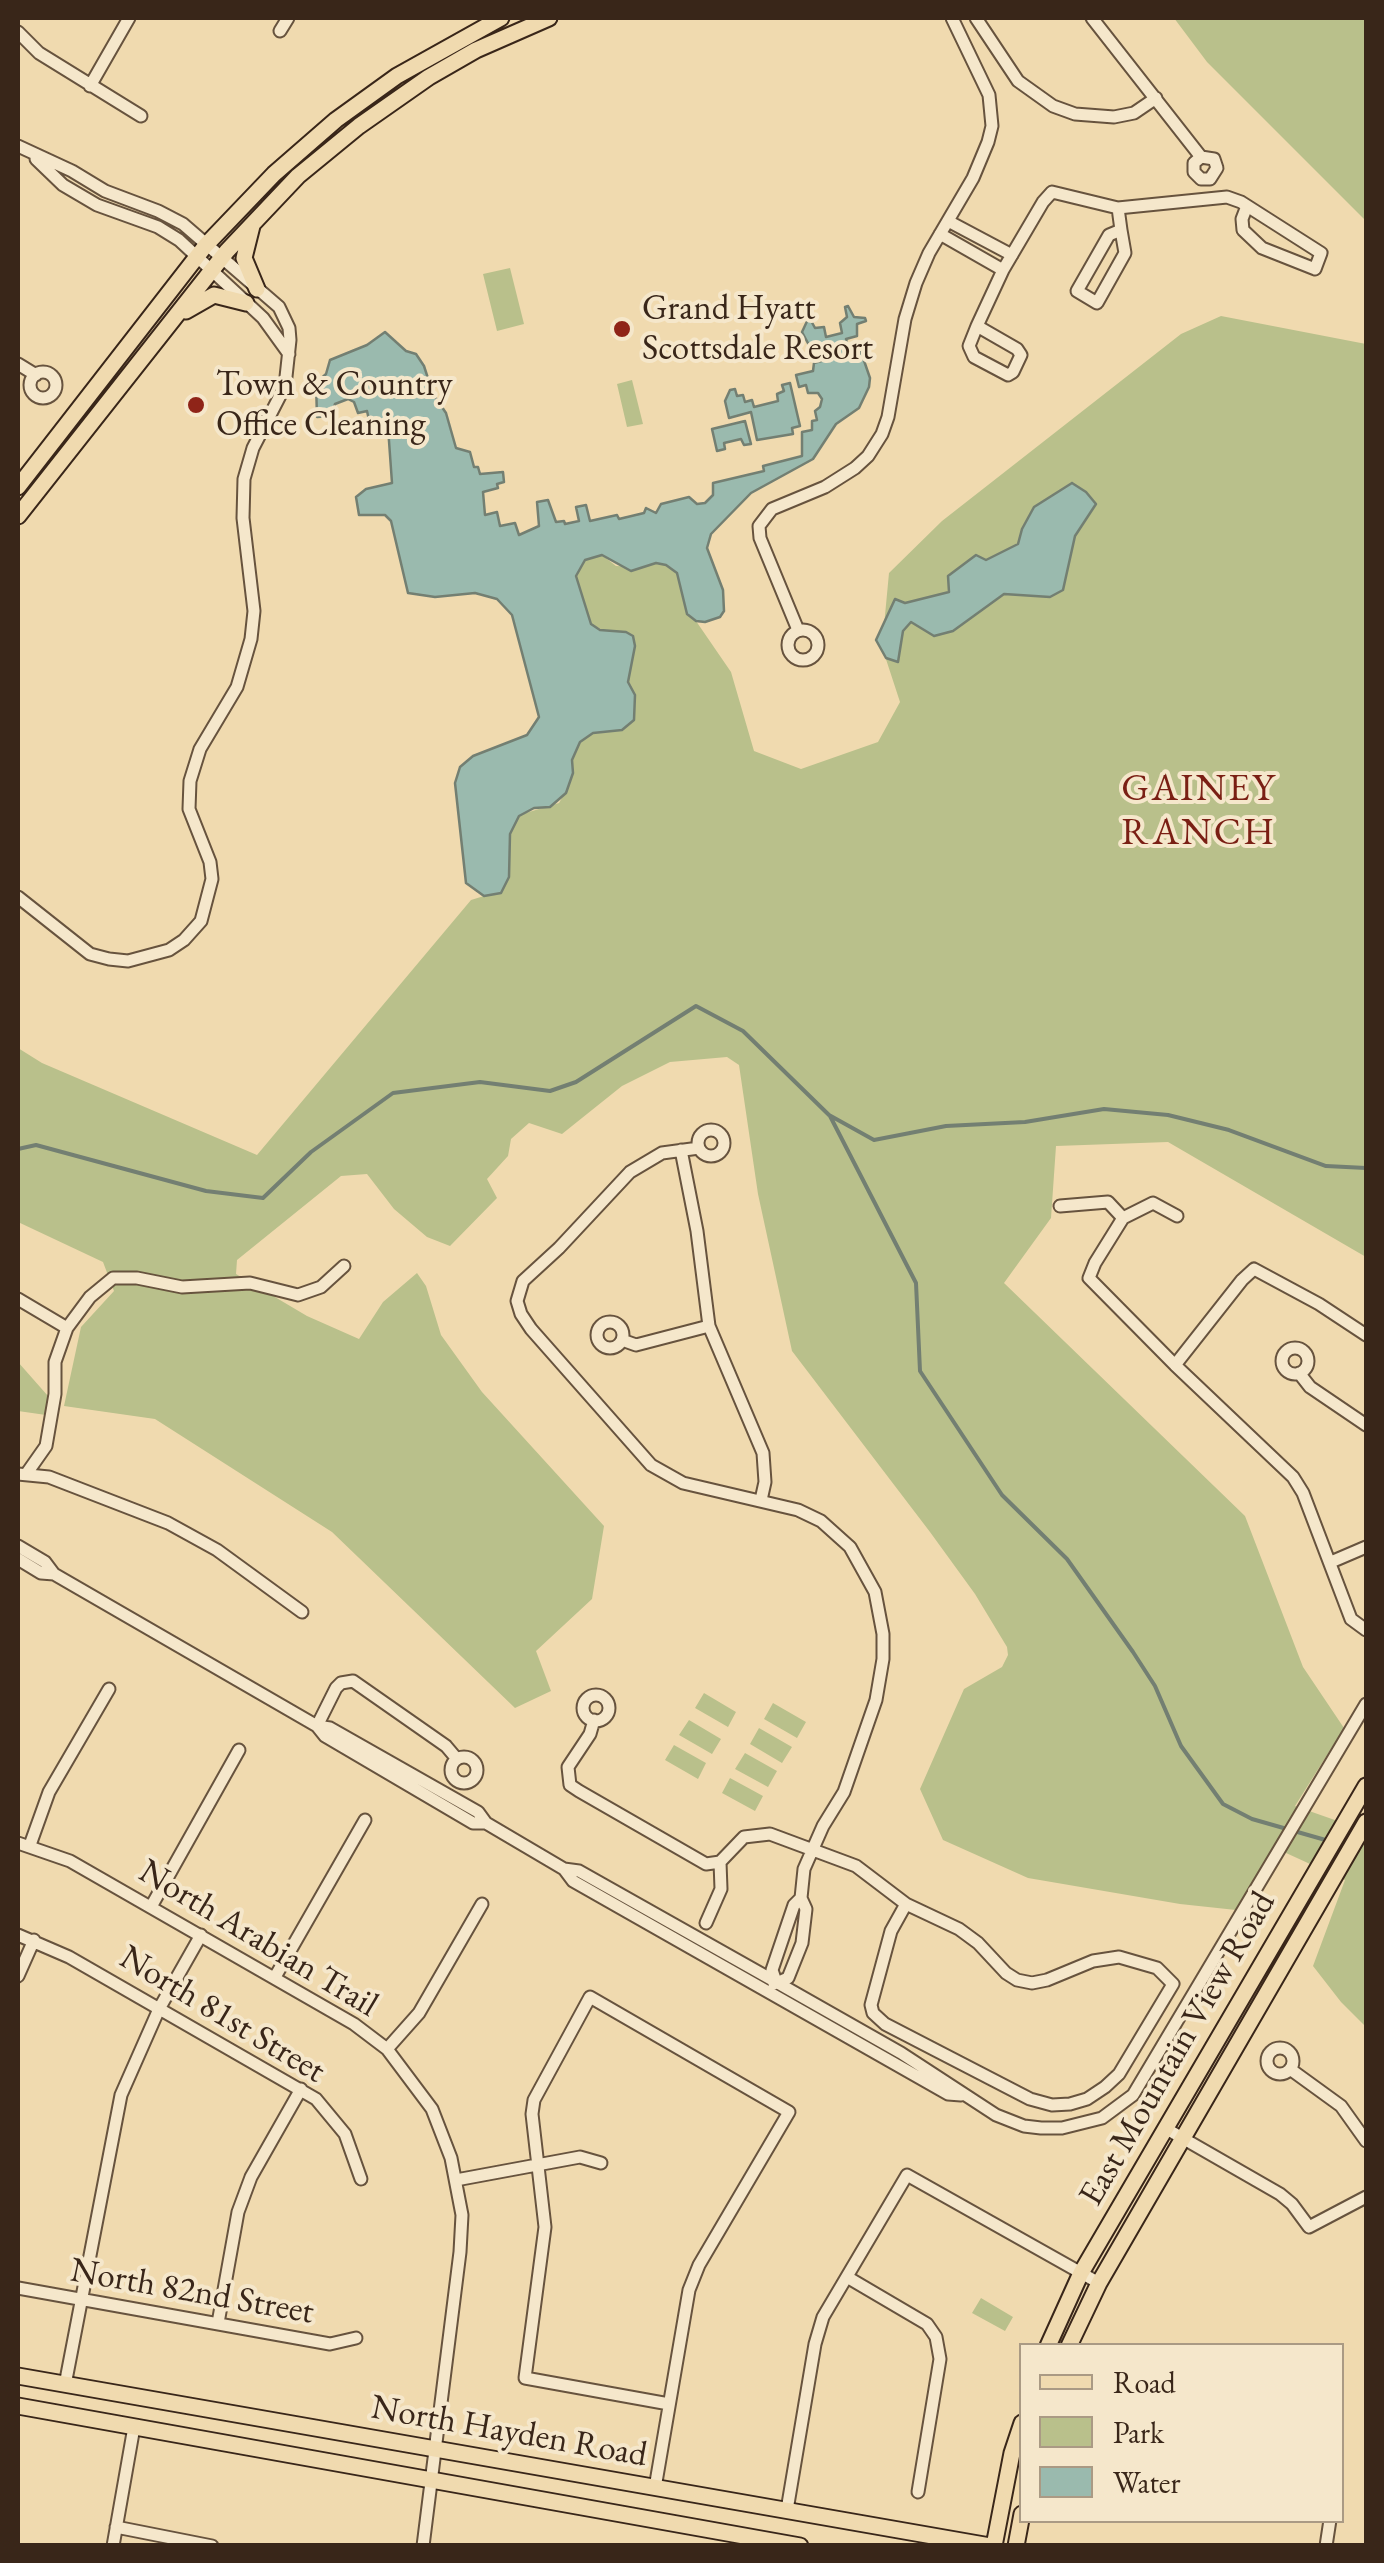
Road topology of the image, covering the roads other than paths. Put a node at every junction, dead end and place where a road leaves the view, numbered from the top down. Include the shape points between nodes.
1 (130, 18) edge
2 (288, 18) edge
3 (500, 18) edge
4 (549, 18) edge
5 (944, 18) edge
6 (952, 18) edge
7 (976, 18) edge
8 (1092, 18) edge
9 (480, 20) edge
10 (280, 31) dead end
11 (18, 32) edge
12 (491, 43) junction
13 (966, 47) junction
14 (90, 86) junction
15 (1156, 98) junction
16 (141, 116) dead end
17 (18, 146) edge
18 (32, 154) junction
19 (1201, 157) dead end
20 (118, 197) junction
21 (1247, 206) junction
22 (148, 208) junction
23 (1118, 208) junction
24 (110, 212) junction
25 (256, 218) junction
26 (948, 221) junction
27 (144, 222) junction
28 (1120, 230) junction
29 (940, 234) junction
30 (202, 251) junction
31 (1012, 255) junction
32 (216, 265) junction
33 (1004, 270) junction
34 (257, 288) junction
35 (246, 302) junction
36 (170, 322) junction
37 (977, 326) junction
38 (288, 354) junction
39 (18, 364) edge
40 (36, 375) dead end
41 (18, 487) edge
42 (18, 516) edge
43 (798, 630) dead end
44 (18, 897) edge
45 (698, 1148) dead end
46 (681, 1150) junction
47 (1060, 1206) dead end
48 (1176, 1216) dead end
49 (1122, 1218) junction
50 (344, 1266) dead end
51 (18, 1299) edge
52 (708, 1326) junction
53 (67, 1328) junction
54 (1366, 1336) edge
55 (622, 1340) dead end
56 (1175, 1365) junction
57 (1299, 1373) dead end
58 (1366, 1425) edge
59 (21, 1476) edge
60 (761, 1500) junction
61 (18, 1546) edge
62 (1366, 1547) edge
63 (18, 1560) edge
64 (1331, 1562) junction
65 (54, 1574) junction
66 (302, 1612) dead end
67 (1366, 1630) edge
68 (109, 1689) dead end
69 (1366, 1704) edge
70 (594, 1720) dead end
71 (317, 1726) junction
72 (239, 1750) dead end
73 (457, 1759) dead end
74 (1366, 1786) edge
75 (365, 1820) dead end
76 (1366, 1823) edge
77 (24, 1844) edge
78 (812, 1850) junction
79 (720, 1862) junction
80 (801, 1898) junction
81 (482, 1904) dead end
82 (906, 1904) junction
83 (152, 1906) junction
84 (706, 1923) dead end
85 (18, 1935) edge
86 (201, 1935) junction
87 (34, 1940) junction
88 (18, 1976) edge
89 (275, 1977) junction
90 (773, 1987) junction
91 (159, 2009) junction
92 (387, 2049) junction
93 (1290, 2068) dead end
94 (301, 2088) junction
95 (1166, 2128) junction
96 (1183, 2137) junction
97 (1366, 2141) edge
98 (601, 2163) dead end
99 (539, 2165) junction
100 (361, 2179) dead end
101 (456, 2180) junction
102 (1366, 2197) edge
103 (1081, 2273) junction
104 (847, 2277) junction
105 (1099, 2283) junction
106 (18, 2288) edge
107 (82, 2300) junction
108 (218, 2324) junction
109 (356, 2338) dead end
110 (1049, 2343) edge
111 (1070, 2343) edge
112 (18, 2376) edge
113 (65, 2385) junction
114 (670, 2404) junction
115 (18, 2406) edge
116 (134, 2427) junction
117 (1019, 2432) edge
118 (436, 2450) junction
119 (432, 2480) junction
120 (655, 2488) junction
121 (918, 2492) dead end
122 (787, 2510) junction
123 (116, 2527) junction
124 (113, 2546) edge
125 (212, 2546) edge
126 (423, 2546) edge
127 (800, 2546) edge
128 (992, 2546) edge

1 - 14 street
2 - 10 street
3 - 9 main road
4 - 12 main road
5 - 13 street
6 - 13 street
7 - 15 street via 1018,82 1054,106 1114,117
8 - 15 street
9 - 12 street
9 - 30 main road via 336,120
11 - 14 street
12 - 25 main road via 359,126
13 - 26 street via 989,95 992,126 982,160
14 - 16 street
15 - 19 street
17 - 18 street
18 - 20 street
18 - 24 street via 63,185
20 - 22 street
20 - 24 street
21 - 21 street via 1321,253 1315,268 1262,248 1243,230
21 - 23 street via 1226,198
22 - 27 street
22 - 30 street via 172,217
23 - 28 street
23 - 31 street via 1052,192
24 - 27 street
25 - 32 main road
25 - 34 main road via 244,258
26 - 29 street
26 - 31 street
27 - 30 street
28 - 28 street via 1108,235 1076,291 1097,303 1125,254
29 - 33 street
29 - 43 street via 912,293 888,417 868,456 825,488 772,509 759,526
30 - 32 street
30 - 41 main road
31 - 33 street
32 - 34 street
32 - 35 street
32 - 36 main road
33 - 37 street
34 - 38 street via 285,317
35 - 36 main road via 214,295
35 - 38 street
36 - 42 main road
37 - 37 street via 1018,349 1013,372 974,357 968,346
38 - 44 street via 285,386 244,479 254,610 245,666 190,781 190,808 210,862 209,901 193,931 169,950 128,961 90,954
39 - 40 street
45 - 46 street
46 - 52 street
46 - 60 street via 630,1172 524,1281 517,1301 531,1329 651,1465 683,1483
47 - 49 street via 1108,1202
48 - 49 street via 1153,1203
49 - 56 street via 1089,1278
50 - 53 street via 321,1287 298,1295 250,1283 182,1287 113,1278
51 - 53 street
52 - 55 street via 636,1345
52 - 60 street via 763,1453
53 - 59 street via 46,1446
54 - 56 street via 1254,1269
56 - 64 street via 1293,1477
57 - 58 street
59 - 66 street via 49,1477 193,1535
60 - 78 street via 820,1521 850,1546 875,1592 882,1634 876,1700 844,1792
61 - 65 street
62 - 64 street
63 - 65 street
64 - 67 street via 1351,1618
65 - 71 street
68 - 77 street
69 - 90 street via 1144,2079 1113,2111 1071,2126 1009,2121 948,2094
70 - 79 street via 568,1766 570,1785 706,1864
71 - 73 street via 336,1688 353,1681
71 - 90 street via 478,1812 486,1824 564,1869 573,1881
72 - 83 street
74 - 95 main road, East Mountain View Road
75 - 89 street
76 - 96 main road, East Mountain View Road
77 - 83 street, North Arabian Trail
78 - 79 street via 770,1834 744,1837
78 - 80 street
78 - 82 street via 856,1866
79 - 84 street via 721,1889
80 - 90 street via 772,1970
80 - 90 street via 802,1943 788,1978
81 - 92 street via 418,2013
82 - 82 street via 891,1931 873,2012 1040,2103 1070,2104 1105,2088 1173,1984 1157,1968 1119,1957 1093,1960 1047,1980 1017,1980 978,1942
83 - 86 street, North Arabian Trail
85 - 87 street, North 81st Street
86 - 89 street, North Arabian Trail
86 - 91 street
87 - 88 street
87 - 91 street, North 81st Street
89 - 92 street, North Arabian Trail
91 - 94 street, North 81st Street
91 - 107 street via 117,2109
92 - 101 street, North Arabian Trail via 432,2110
93 - 97 street via 1341,2106
94 - 100 street, North 81st Street via 345,2134
94 - 108 street via 238,2212
95 - 96 street
95 - 103 main road, East Mountain View Road
96 - 102 street via 1280,2194 1309,2227
96 - 105 main road, East Mountain View Road
98 - 99 street via 580,2158
99 - 101 street
99 - 114 street via 545,2227 525,2378
99 - 114 street via 534,2100 590,1997 789,2112 689,2290
101 - 118 street, North Arabian Trail via 460,2252
103 - 104 street via 907,2175
103 - 105 street
103 - 110 main road, East Mountain View Road
104 - 121 street via 926,2324 936,2337 940,2359
104 - 122 street via 815,2344
105 - 111 main road, East Mountain View Road
106 - 107 street, North 82nd Street
107 - 108 street, North 82nd Street
107 - 113 street
108 - 109 street, North 82nd Street via 330,2344
112 - 113 main road, North Hayden Road
113 - 118 main road, North Hayden Road
114 - 120 street
115 - 116 main road, North Hayden Road
116 - 119 main road, North Hayden Road
116 - 123 street
117 - 128 main road
118 - 119 street, North Arabian Trail
118 - 120 main road, North Hayden Road
119 - 126 street, North Arabian Trail
119 - 127 main road, North Hayden Road
120 - 122 main road, North Hayden Road
122 - 128 main road, North Hayden Road
123 - 124 street
123 - 125 street

